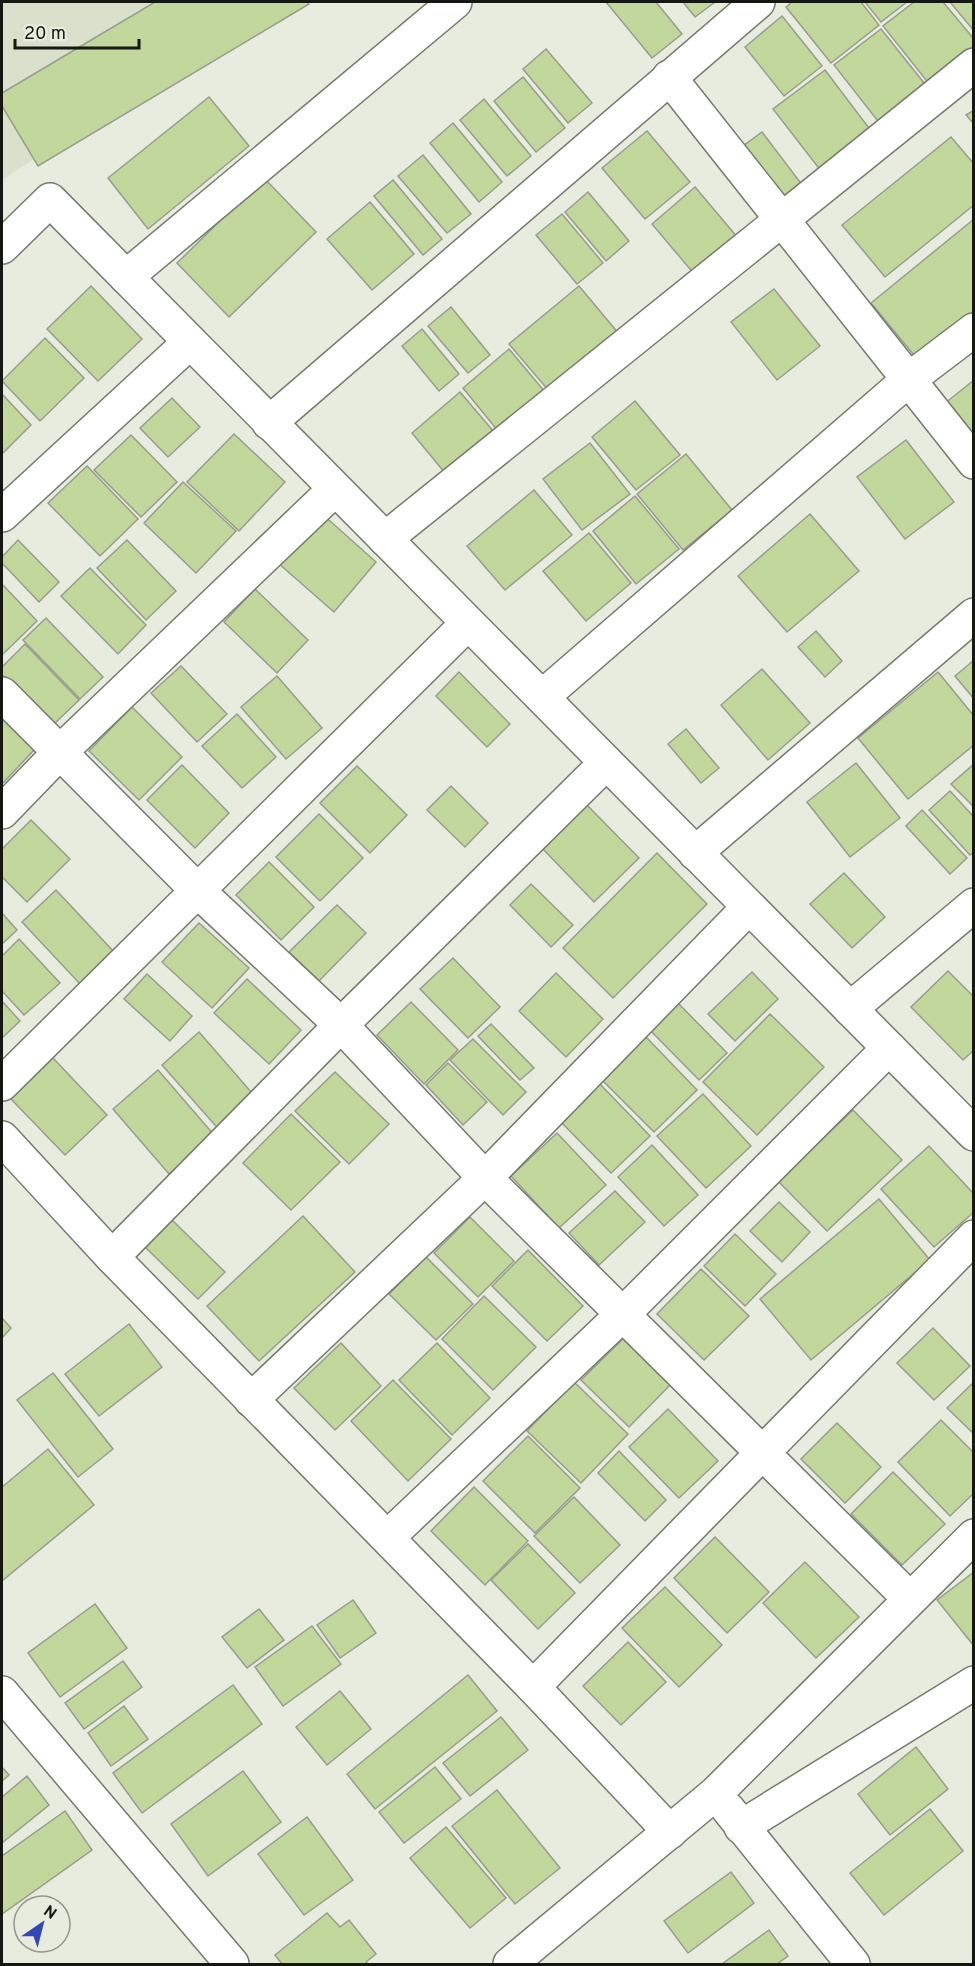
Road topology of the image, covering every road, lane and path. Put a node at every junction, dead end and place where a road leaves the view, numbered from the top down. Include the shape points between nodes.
1 (454, 2) edge
2 (758, 2) edge
3 (974, 65) edge
4 (669, 76) junction
5 (781, 219) junction
6 (2, 247) edge
7 (126, 277) junction
8 (974, 330) edge
9 (190, 342) junction
10 (908, 380) junction
11 (269, 423) junction
12 (974, 462) edge
13 (335, 489) junction
14 (2, 514) edge
15 (385, 539) junction
16 (974, 615) edge
17 (467, 624) junction
18 (2, 694) edge
19 (542, 698) junction
20 (60, 752) junction
21 (606, 763) junction
22 (2, 812) edge
23 (695, 853) junction
24 (197, 890) junction
25 (974, 905) edge
26 (749, 907) junction
27 (850, 1009) junction
28 (341, 1025) junction
29 (889, 1048) junction
30 (2, 1084) edge
31 (974, 1134) edge
32 (2, 1138) edge
33 (485, 1178) junction
34 (974, 1237) edge
35 (112, 1257) junction
36 (622, 1315) junction
37 (251, 1400) junction
38 (763, 1454) junction
39 (974, 1536) edge
40 (388, 1537) junction
41 (910, 1599) junction
42 (974, 1683) edge
43 (533, 1687) junction
44 (2, 1693) edge
45 (716, 1793) junction
46 (741, 1827) junction
47 (670, 1832) junction
48 (232, 1965) edge
49 (510, 1965) edge
50 (853, 1965) edge

1 - 7 street
2 - 4 street
3 - 5 street
4 - 5 street
4 - 11 street
5 - 10 street
5 - 15 street
6 - 7 street via 50,200
7 - 9 street
8 - 10 street
9 - 11 street
9 - 14 street
10 - 12 street
10 - 19 street
11 - 13 street
13 - 15 street
13 - 20 street
15 - 17 street
16 - 23 street
17 - 19 street
17 - 24 street
18 - 20 street
19 - 21 street
20 - 22 street
20 - 24 street
21 - 23 street
21 - 28 street
23 - 26 street
24 - 28 street
24 - 30 street
25 - 27 street
26 - 27 street
26 - 33 street
27 - 29 street
28 - 33 street
28 - 35 street
29 - 31 street
29 - 36 street
32 - 35 street
33 - 36 street
33 - 37 street
34 - 38 street
35 - 37 street
36 - 38 street
36 - 40 street
37 - 40 street
38 - 41 street
38 - 43 street
39 - 41 street
40 - 43 street
41 - 45 street
42 - 46 street
43 - 47 street
44 - 48 street
45 - 46 street
45 - 47 street
46 - 50 street
47 - 49 street

